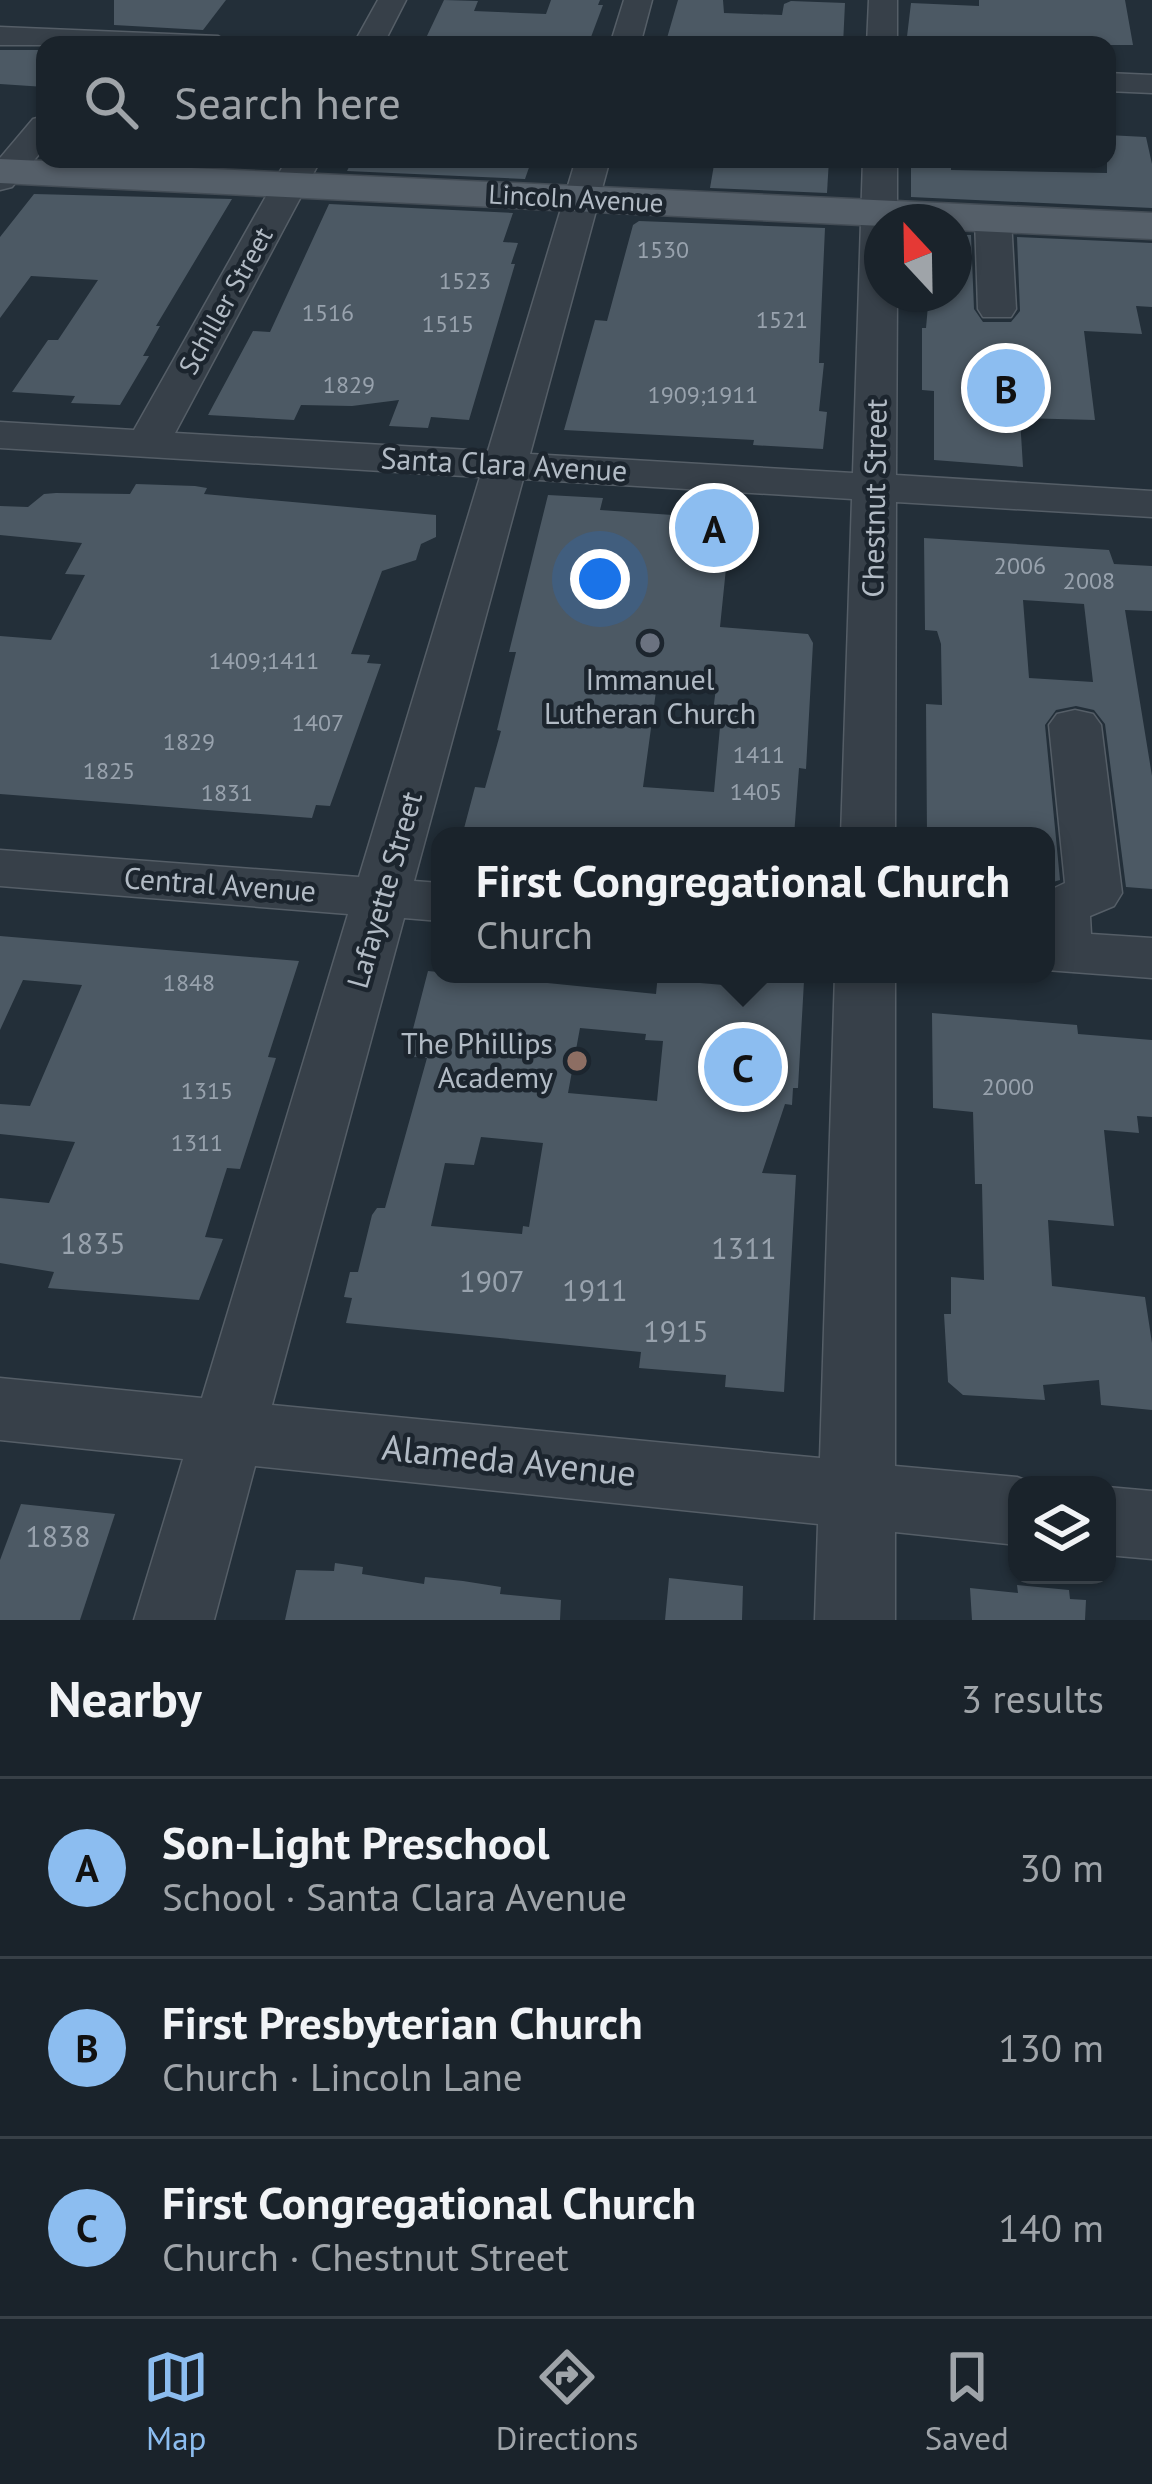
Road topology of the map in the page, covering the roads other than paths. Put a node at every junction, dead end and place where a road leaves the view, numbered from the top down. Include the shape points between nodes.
1 (392, 0) edge
2 (638, 0) edge
3 (883, 0) edge
4 (138, 14) dead end
5 (0, 36) edge
6 (120, 36) edge
7 (373, 36) edge
8 (628, 36) edge
9 (882, 36) edge
10 (36, 38) edge
11 (1116, 82) edge
12 (1152, 84) edge
13 (36, 136) edge
14 (880, 168) edge
15 (297, 172) edge
16 (2, 174) edge
17 (587, 179) edge
18 (879, 204) edge
19 (864, 212) edge
20 (972, 218) edge
21 (993, 219) junction
22 (1152, 226) edge
23 (998, 310) dead end
24 (878, 312) edge
25 (0, 435) edge
26 (148, 444) junction
27 (505, 465) junction
28 (875, 488) junction
29 (1152, 504) edge
30 (1076, 725) dead end
31 (868, 827) edge
32 (0, 868) edge
33 (1094, 893) junction
34 (383, 898) junction
35 (431, 901) edge
36 (1152, 936) edge
37 (1055, 951) edge
38 (1152, 958) edge
39 (865, 983) edge
40 (0, 1409) edge
41 (228, 1432) junction
42 (857, 1495) junction
43 (1008, 1510) edge
44 (1116, 1522) edge
45 (1152, 1526) edge
46 (174, 1620) edge
47 (855, 1620) edge

1 - 7 street
2 - 8 street
3 - 9 street
4 - 6 street
5 - 10 street
11 - 12 street
13 - 16 street
14 - 18 street, Chestnut Street
15 - 16 main road, Lincoln Avenue
15 - 17 main road, Lincoln Avenue
15 - 26 street, Schiller Street
17 - 19 main road, Lincoln Avenue
17 - 27 street, Lafayette Street
20 - 21 main road, Lincoln Avenue
21 - 22 main road, Lincoln Avenue
21 - 23 street
24 - 28 street, Chestnut Street
25 - 26 street, Santa Clara Avenue
26 - 27 street, Santa Clara Avenue
27 - 28 street, Santa Clara Avenue
27 - 34 street, Lafayette Street
28 - 29 street, Santa Clara Avenue
28 - 31 street, Chestnut Street
30 - 33 street
32 - 34 street, Central Avenue
33 - 36 street
33 - 37 street via 1067,904
34 - 35 street, Central Avenue
34 - 41 street, Lafayette Street
37 - 38 street
39 - 42 street
40 - 41 street, Alameda Avenue
41 - 42 street, Alameda Avenue
41 - 46 street, Lafayette Street
42 - 43 street, Alameda Avenue
42 - 47 street
44 - 45 street

